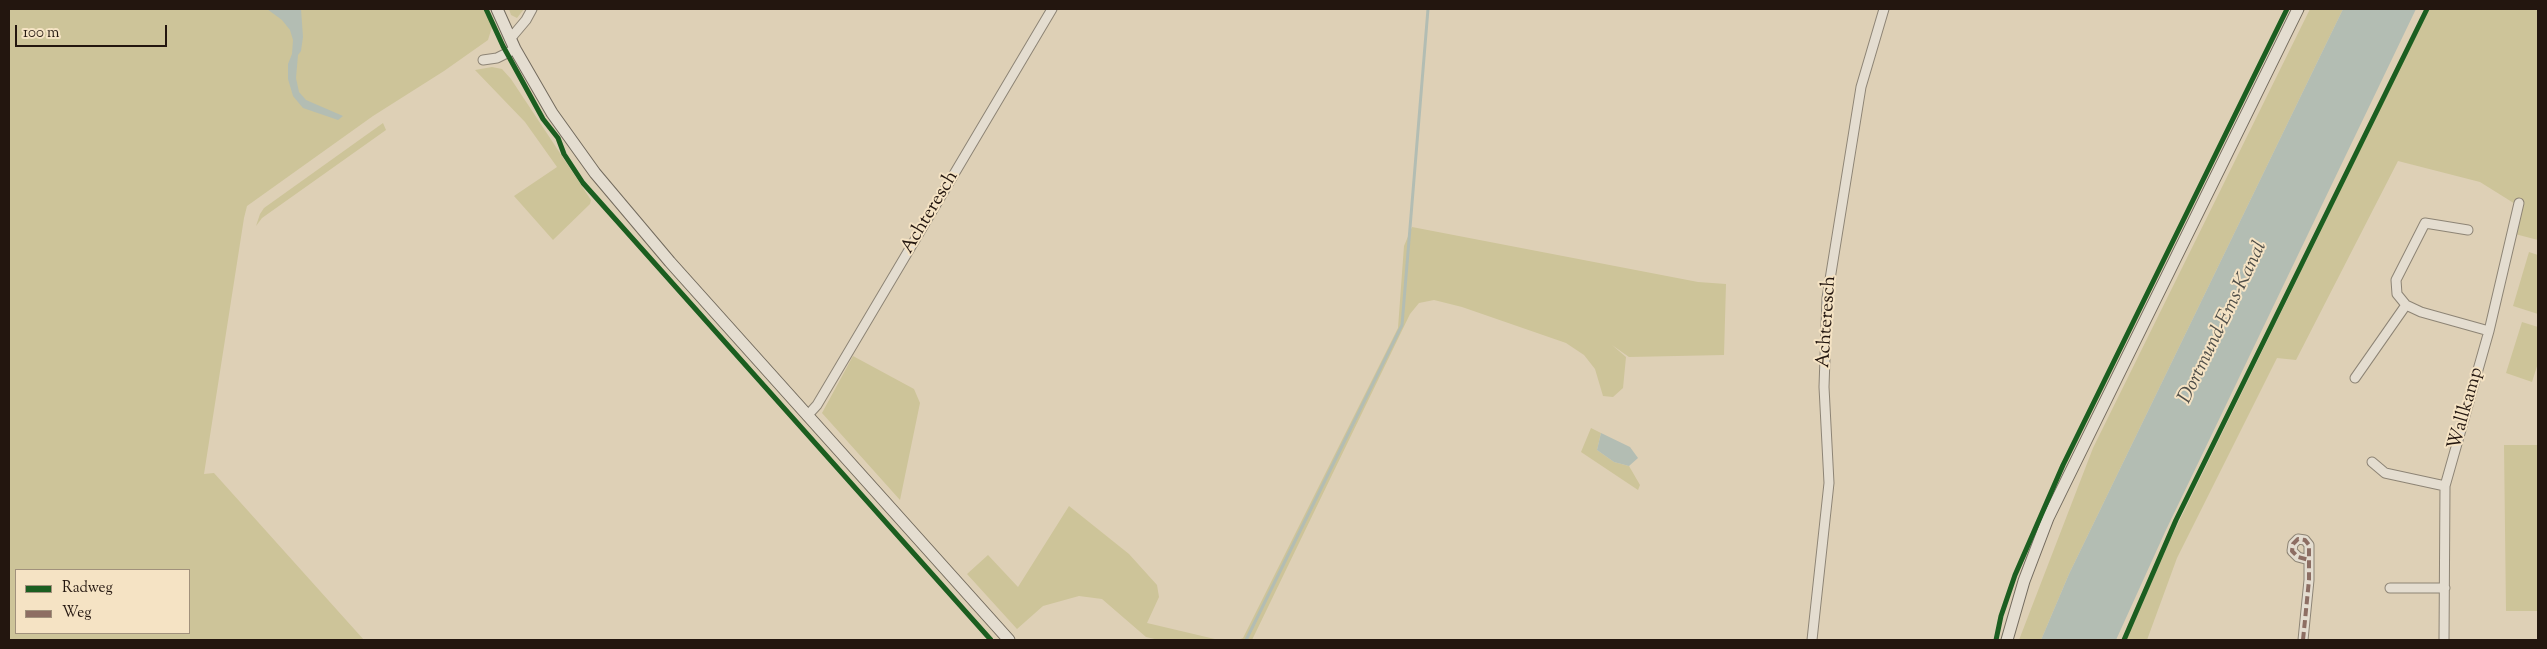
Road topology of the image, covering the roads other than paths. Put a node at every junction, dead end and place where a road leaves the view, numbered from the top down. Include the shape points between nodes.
1 (497, 9) edge
2 (532, 9) edge
3 (1052, 9) edge
4 (1884, 9) edge
5 (2298, 9) edge
6 (512, 44) junction
7 (483, 60) dead end
8 (2519, 203) dead end
9 (2468, 230) dead end
10 (2406, 304) junction
11 (2489, 331) junction
12 (2355, 378) dead end
13 (807, 416) junction
14 (2372, 462) dead end
15 (2445, 486) junction
16 (2309, 560) dead end
17 (2390, 588) dead end
18 (2445, 588) junction
19 (1009, 640) edge
20 (1812, 640) edge
21 (2007, 640) edge
22 (2303, 640) edge
23 (2444, 640) edge

1 - 6 main road
2 - 6 street
3 - 13 street, Achteresch via 817,405
4 - 20 street, Achteresch via 1861,87 1826,298 1824,387 1829,483
5 - 21 main road via 2048,518 2024,580
6 - 7 street via 497,58
6 - 13 main road via 552,114 595,173
8 - 11 street, Wallkamp
9 - 10 street via 2426,223 2396,280 2397,294
10 - 11 street via 2421,312
10 - 12 street
11 - 15 street, Wallkamp
13 - 19 main road
14 - 15 street via 2385,473
15 - 18 street, Wallkamp
16 - 22 street
17 - 18 street
18 - 23 street, Wallkamp

